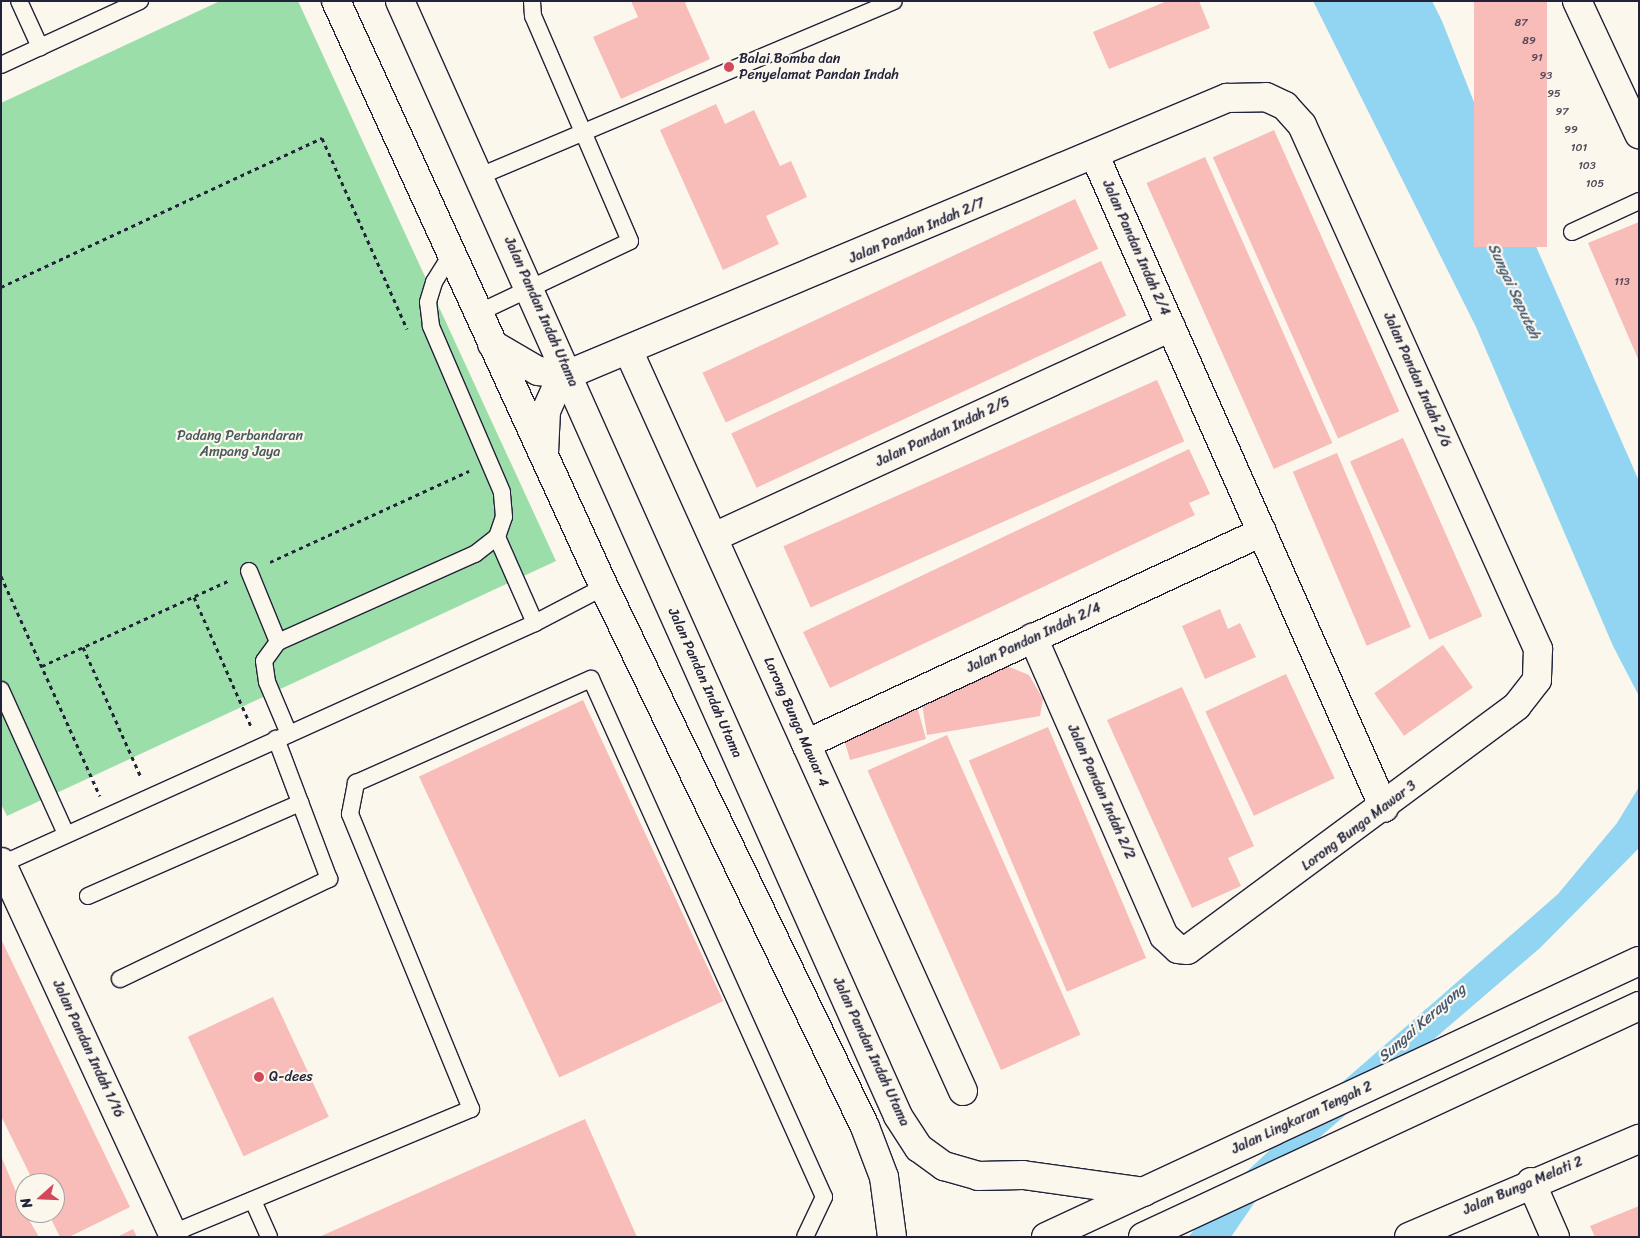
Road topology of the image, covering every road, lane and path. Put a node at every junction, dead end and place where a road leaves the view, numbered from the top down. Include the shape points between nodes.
1 (19, 1) edge
2 (140, 1) edge
3 (336, 1) edge
4 (400, 1) edge
5 (532, 1) edge
6 (894, 1) edge
7 (1577, 1) edge
8 (865, 6) edge
9 (40, 47) junction
10 (1, 65) edge
11 (1266, 97) joint
12 (582, 131) junction
13 (1639, 134) edge
14 (1095, 156) junction
15 (480, 176) junction
16 (1639, 201) edge
17 (1572, 232) dead end
18 (452, 253) junction
19 (1, 287) edge
20 (530, 288) junction
21 (478, 313) junction
22 (1171, 328) junction
23 (410, 336) dead end
24 (492, 344) junction
25 (628, 352) junction
26 (569, 374) junction
27 (544, 458) junction
28 (466, 462) dead end
29 (470, 471) dead end
30 (1262, 532) junction
31 (497, 537) junction
32 (714, 537) junction
33 (249, 571) dead end
34 (1, 576) edge
35 (604, 586) junction
36 (194, 596) dead end
37 (534, 623) junction
38 (1033, 638) junction
39 (278, 642) junction
40 (83, 647) dead end
41 (1537, 680) joint
42 (1, 690) edge
43 (282, 737) junction
44 (806, 744) junction
45 (260, 746) junction
46 (150, 796) junction
47 (300, 803) junction
48 (1384, 808) junction
49 (109, 814) junction
50 (66, 834) junction
51 (2, 863) edge
52 (88, 896) dead end
53 (1170, 944) joint
54 (1639, 961) edge
55 (120, 979) dead end
56 (1639, 1006) edge
57 (1639, 1015) edge
58 (1596, 1025) junction
59 (963, 1091) dead end
60 (1639, 1138) edge
61 (1531, 1182) junction
62 (1144, 1192) junction
63 (254, 1203) junction
64 (173, 1235) edge
65 (269, 1237) edge
66 (805, 1237) edge
67 (892, 1237) edge
68 (1046, 1237) edge
69 (1143, 1237) edge
70 (1409, 1237) edge
71 (1555, 1237) edge

1 - 9 lane
2 - 9 lane
3 - 18 main road
4 - 15 main road, Jalan Pandan Indah Utama
5 - 12 lane via 533,16
6 - 8 lane
7 - 13 main road
8 - 12 lane
9 - 10 lane
11 - 14 main road, Jalan Pandan Indah 2/7 via 1227,98
11 - 41 main road, Jalan Pandan Indah 2/6 via 1285,106 1302,125 1538,649
12 - 15 lane
12 - 20 lane via 630,241
14 - 22 main road, Jalan Pandan Indah 2/4
14 - 25 main road, Jalan Pandan Indah 2/7
15 - 20 main road, Jalan Pandan Indah Utama
16 - 17 lane
18 - 21 main road
18 - 31 lane via 434,282 428,302 431,326 502,492 504,517
19 - 23 path via 322,138
20 - 21 lane
20 - 26 main road, Jalan Pandan Indah Utama
21 - 24 main road
22 - 30 main road, Jalan Pandan Indah 2/4
22 - 32 main road, Jalan Pandan Indah 2/5
24 - 26 main road via 538,371
24 - 27 main road
25 - 26 main road, Jalan Pandan Indah 2/7
25 - 32 main road, Lorong Bunga Mawar 4
26 - 27 main road via 557,386 546,411
26 - 62 main road, Jalan Pandan Indah Utama via 898,1116 919,1148 944,1166 978,1176 1023,1175
27 - 35 main road
28 - 29 path
30 - 38 main road, Jalan Pandan Indah 2/4
30 - 48 main road, Jalan Pandan Indah 2/4
31 - 37 lane
31 - 39 lane via 474,554
32 - 44 main road, Lorong Bunga Mawar 4
33 - 39 lane
34 - 49 path
35 - 37 lane
35 - 67 main road via 865,1127 884,1177
36 - 45 path
37 - 43 lane
38 - 44 main road, Jalan Pandan Indah 2/4
38 - 53 main road, Jalan Pandan Indah 2/2
39 - 43 lane via 264,660
40 - 46 path
41 - 48 main road, Lorong Bunga Mawar 3 via 1517,706
42 - 50 lane
43 - 45 lane
43 - 47 lane
44 - 59 main road, Lorong Bunga Mawar 4
45 - 46 lane
46 - 49 lane
47 - 52 lane
47 - 55 lane via 329,879
48 - 53 main road, Lorong Bunga Mawar 3 via 1197,947 1188,950
49 - 50 lane
50 - 51 lane
51 - 64 main road, Jalan Pandan Indah 1/16
54 - 62 main road, Jalan Lingkaran Tengah 2
56 - 58 main road
57 - 58 main road
58 - 69 main road
60 - 61 main road, Jalan Bunga Melati 2
61 - 70 main road, Jalan Bunga Melati 2
61 - 71 main road
62 - 68 main road, Jalan Lingkaran Tengah 2
63 - 64 lane
63 - 65 lane
63 - 66 lane via 471,1109 350,814 356,783 591,679 824,1197

